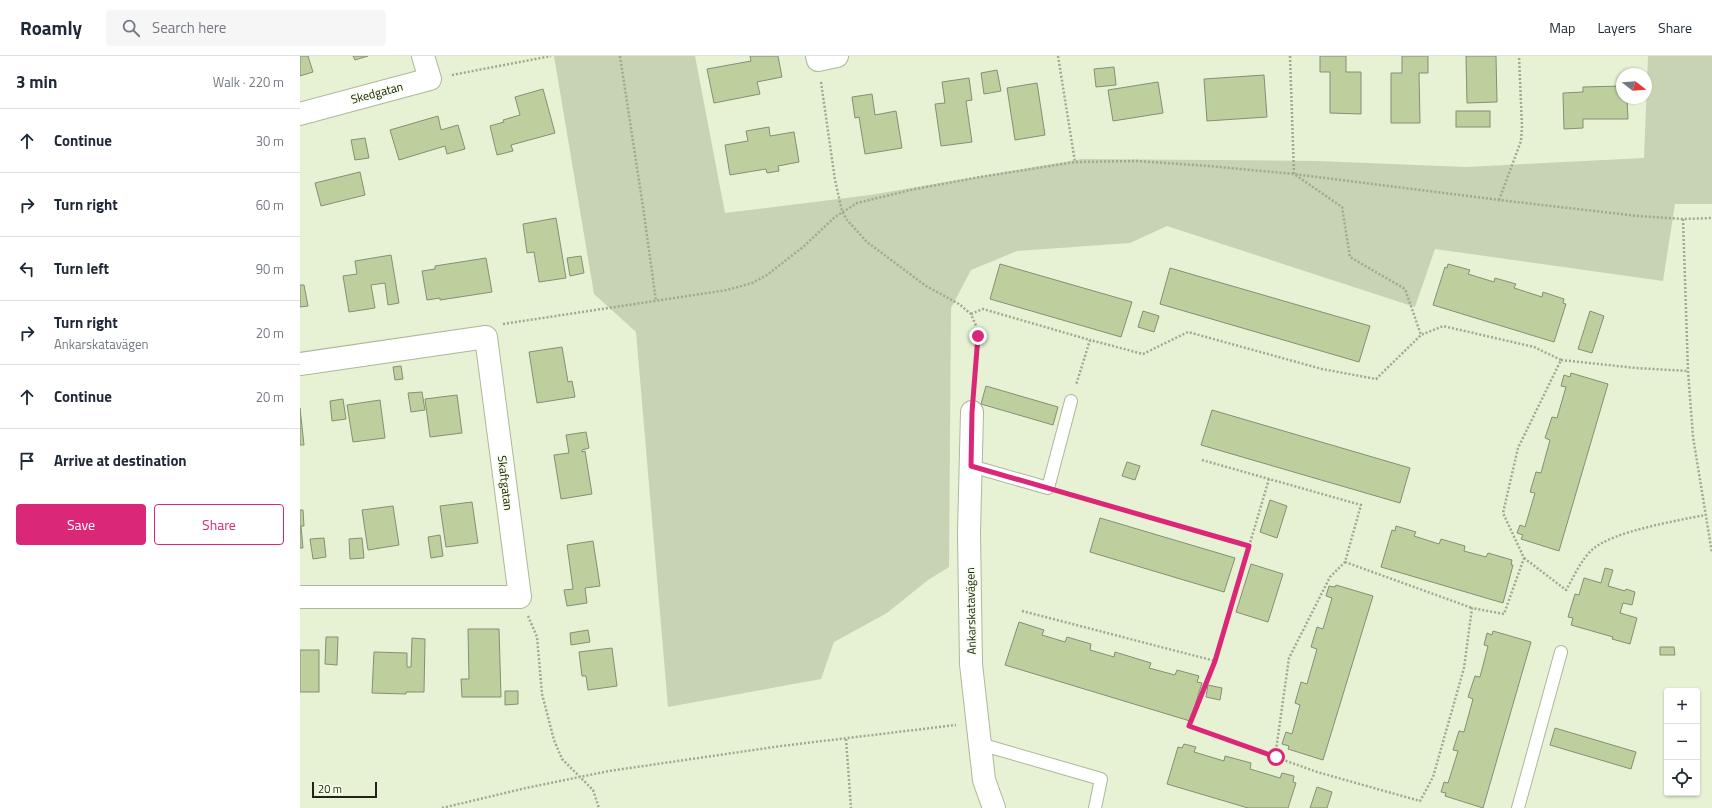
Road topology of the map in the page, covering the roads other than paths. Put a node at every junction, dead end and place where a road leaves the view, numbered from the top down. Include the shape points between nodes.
1 (423, 56) edge
2 (300, 114) edge
3 (300, 364) edge
4 (1072, 401) road end
5 (972, 412) road end
6 (971, 466) junction
7 (300, 597) edge
8 (1561, 652) dead end
9 (980, 744) junction
10 (994, 808) edge
11 (1096, 808) edge
12 (1518, 808) edge

1 - 2 street, Skedgatan via 430,79
3 - 7 street, Skaftgatan via 486,337 520,597
4 - 6 lane via 1048,488
5 - 6 street, Ankarskatavägen
6 - 9 street, Ankarskatavägen via 971,664
8 - 12 lane
9 - 10 street, Ankarskatavägen via 984,780
9 - 11 lane via 1101,779

